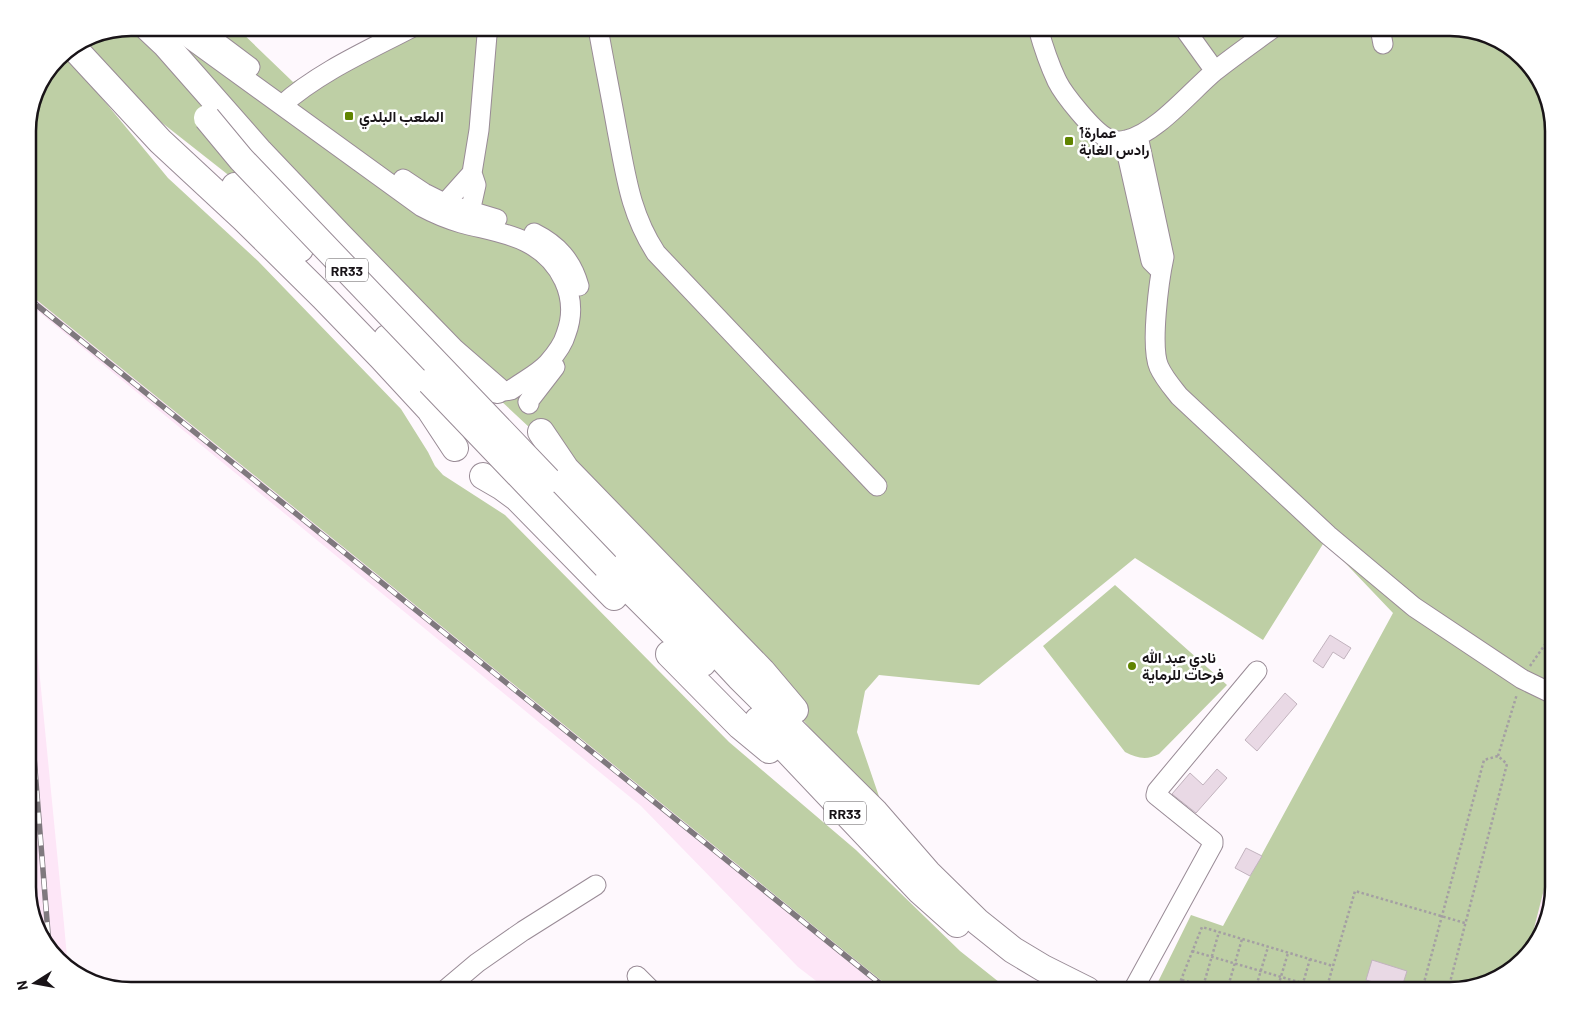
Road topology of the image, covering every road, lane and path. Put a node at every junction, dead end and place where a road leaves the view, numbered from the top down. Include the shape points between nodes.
1 (139, 36) edge
2 (156, 36) edge
3 (187, 36) edge
4 (208, 36) edge
5 (396, 36) edge
6 (487, 36) edge
7 (600, 36) edge
8 (1040, 36) edge
9 (1190, 36) edge
10 (1262, 36) edge
11 (79, 51) edge
12 (78, 52) edge
13 (1215, 71) junction
14 (286, 101) junction
15 (1131, 138) junction
16 (472, 173) junction
17 (440, 209) junction
18 (464, 217) junction
19 (501, 391) junction
20 (528, 404) junction
21 (541, 432) junction
22 (455, 448) junction
23 (483, 476) junction
24 (877, 486) dead end
25 (1545, 644) edge
26 (1257, 672) dead end
27 (1522, 678) junction
28 (733, 683) junction
29 (1545, 690) edge
30 (1498, 756) junction
31 (841, 808) junction
32 (875, 812) junction
33 (596, 885) dead end
34 (1442, 916) junction
35 (1465, 923) junction
36 (1219, 932) junction
37 (1242, 939) junction
38 (1268, 946) junction
39 (1192, 951) junction
40 (1288, 953) junction
41 (1212, 956) junction
42 (1310, 959) junction
43 (1235, 963) junction
44 (1333, 966) junction
45 (1261, 971) junction
46 (637, 976) dead end
47 (1281, 977) junction
48 (1182, 980) joint
49 (455, 982) edge
50 (643, 982) edge
51 (1032, 982) edge
52 (1071, 982) edge
53 (1137, 982) edge
54 (1189, 982) edge
55 (1204, 982) edge
56 (1229, 982) edge
57 (1258, 982) edge
58 (1279, 982) edge
59 (1299, 982) edge
60 (1303, 982) edge
61 (1328, 982) edge
62 (1424, 982) edge
63 (1450, 982) edge

1 - 28 highway, RR33, bridge via 241,159 548,480 655,587
2 - 19 highway via 260,152 452,352
3 - 14 street
4 - 14 street
5 - 14 street via 326,72
6 - 16 street via 482,107
7 - 24 street via 629,193 647,239 656,253
8 - 15 street via 1058,83 1080,113 1105,137 1114,141
9 - 13 street
10 - 13 street
11 - 28 highway, RR33, bridge via 266,214 606,566
12 - 22 highway via 160,141 238,212 381,356 430,410
13 - 15 street via 1165,117
14 - 17 street via 422,207
15 - 27 street via 1151,261 1161,271 1155,336 1158,366 1179,396 1328,535 1414,607
16 - 17 street
16 - 18 street via 476,185 472,203
17 - 18 street
18 - 19 street via 540,251 556,266 568,289 570,318 561,344 544,367 511,390
18 - 20 street via 521,227 548,241 562,252 576,276 581,316 576,334
19 - 20 street via 518,396
19 - 22 street via 481,394 467,402 457,416 453,432
20 - 21 street via 537,417
21 - 23 street via 540,446 524,470 497,479
21 - 32 highway via 566,469 762,671 854,777
22 - 23 street via 461,460
23 - 31 highway via 517,498 740,726
25 - 27 path
26 - 53 street via 1156,791 1156,795 1213,844
27 - 29 street
27 - 30 path
28 - 31 highway, RR33
28 - 32 highway, RR33
30 - 34 path via 1484,760
30 - 35 path via 1507,764
31 - 51 highway, RR33 via 920,891 991,954
32 - 52 highway, RR33 via 928,873 978,922 1012,950
33 - 49 street via 523,931
34 - 35 path
34 - 44 path via 1355,891
34 - 62 path
35 - 63 path
36 - 37 path
36 - 39 path via 1202,927
36 - 41 path
37 - 38 path
37 - 43 path
38 - 40 path
38 - 45 path
39 - 41 path
39 - 48 path
40 - 42 path
40 - 47 path
41 - 43 path
41 - 55 path
42 - 44 path
42 - 60 path
43 - 45 path
43 - 56 path
44 - 61 path
45 - 47 path
45 - 57 path
46 - 50 street
47 - 58 path
47 - 59 path
48 - 54 path

